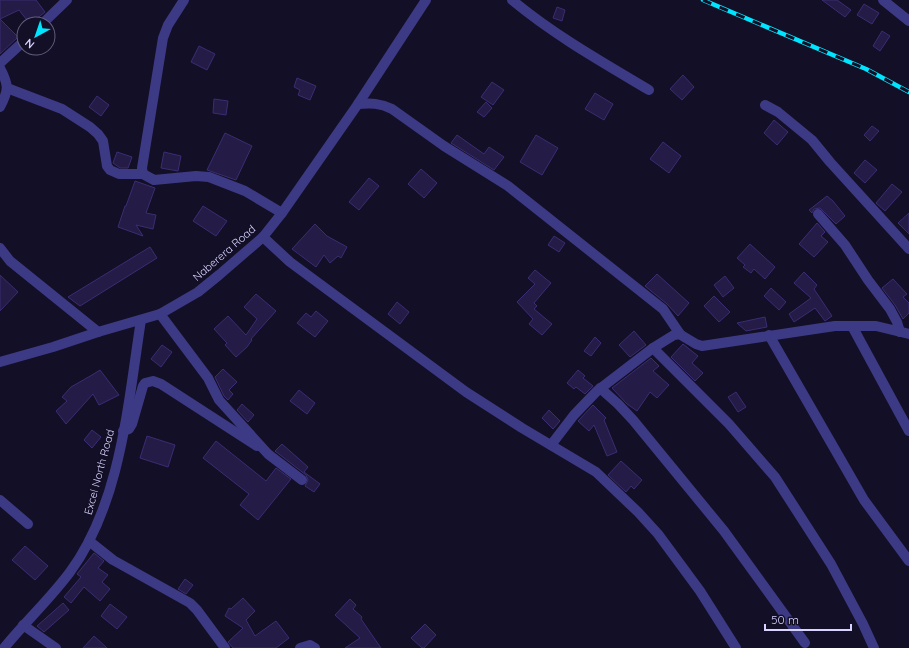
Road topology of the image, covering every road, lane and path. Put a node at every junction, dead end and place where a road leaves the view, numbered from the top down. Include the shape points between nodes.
1 (67, 0) edge
2 (184, 0) edge
3 (426, 0) edge
4 (512, 0) edge
5 (883, 0) edge
6 (50, 16) edge
7 (909, 21) edge
8 (16, 48) edge
9 (0, 63) edge
10 (0, 68) edge
11 (7, 88) junction
12 (649, 90) dead end
13 (358, 104) junction
14 (765, 104) dead end
15 (0, 107) edge
16 (143, 174) junction
17 (282, 213) junction
18 (818, 214) dead end
19 (263, 237) junction
20 (0, 248) edge
21 (909, 249) edge
22 (160, 314) junction
23 (141, 320) junction
24 (852, 326) junction
25 (98, 332) junction
26 (905, 333) edge
27 (680, 334) junction
28 (769, 336) junction
29 (653, 348) junction
30 (0, 362) edge
31 (600, 388) junction
32 (123, 431) junction
33 (909, 431) edge
34 (552, 445) junction
35 (268, 454) junction
36 (302, 480) dead end
37 (0, 500) edge
38 (28, 524) dead end
39 (89, 541) junction
40 (909, 560) edge
41 (23, 625) junction
42 (805, 643) dead end
43 (4, 648) edge
44 (56, 648) edge
45 (225, 648) edge
46 (300, 648) edge
47 (315, 648) edge
48 (736, 648) edge
49 (874, 648) edge

1 - 6 street
2 - 16 street via 163,38
3 - 13 street, Naberera Road
4 - 12 street via 553,31
5 - 7 street
8 - 9 street
10 - 11 street
11 - 15 street via 7,95
11 - 16 street via 62,109 90,127 103,141 110,170 119,174
13 - 17 street, Naberera Road
13 - 27 street via 376,103 392,109 444,146 508,186 663,309
14 - 21 street via 812,140
16 - 17 street via 154,180 209,177 245,191
17 - 19 street, Naberera Road
18 - 26 street via 845,245
19 - 22 street, Naberera Road via 198,292
19 - 34 street via 290,262 466,392
20 - 25 street via 10,261
22 - 23 street, Naberera Road
22 - 35 street via 208,378 219,400
23 - 25 street, Naberera Road
23 - 32 street, Excel North Road
24 - 26 street via 876,326
24 - 28 street via 835,326
24 - 33 street
25 - 30 street, Naberera Road
27 - 28 street via 702,346
27 - 29 street
28 - 40 street via 864,500
29 - 31 street
29 - 49 street via 729,424 775,477 831,564
31 - 34 street via 585,402
31 - 42 street via 628,415 724,531
32 - 35 street via 129,429 132,424 143,386 154,381
32 - 39 street, Excel North Road via 111,484 98,524
34 - 48 street via 596,472 658,534 700,591
35 - 36 street
37 - 38 street
39 - 41 street, Excel North Road via 70,572
39 - 45 street via 113,560 190,603
41 - 43 street, Excel North Road
41 - 44 street
46 - 47 street via 310,645

